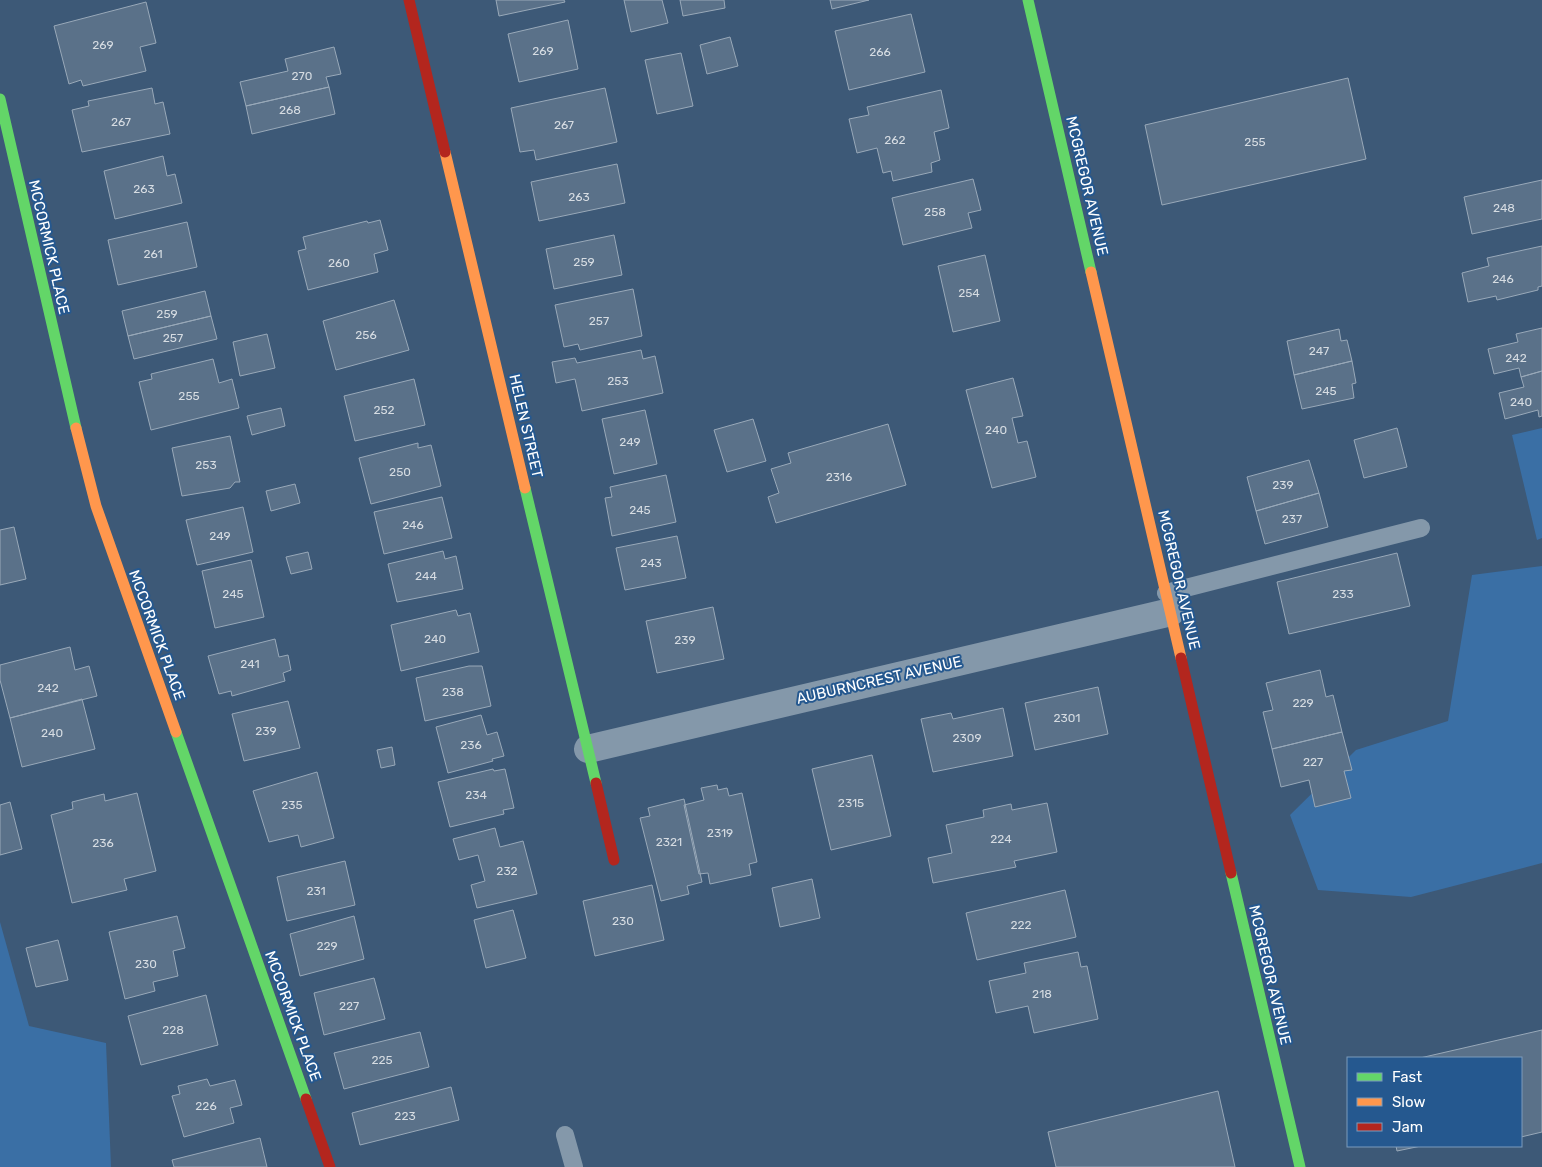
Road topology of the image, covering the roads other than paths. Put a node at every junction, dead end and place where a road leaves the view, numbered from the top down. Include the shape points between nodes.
1 (409, 0) edge
2 (1028, 0) edge
3 (0, 99) edge
4 (1421, 528) dead end
5 (1168, 602) junction
6 (588, 749) junction
7 (614, 860) dead end
8 (565, 1135) dead end
9 (330, 1167) edge
10 (574, 1167) edge
11 (1300, 1167) edge

1 - 6 street, HELEN STREET
2 - 5 street, MCGREGOR AVENUE
3 - 9 street, MCCORMICK PLACE via 71,411 96,506
4 - 5 lane
5 - 6 street, AUBURNCREST AVENUE
5 - 11 street, MCGREGOR AVENUE
6 - 7 street, HELEN STREET
8 - 10 lane

